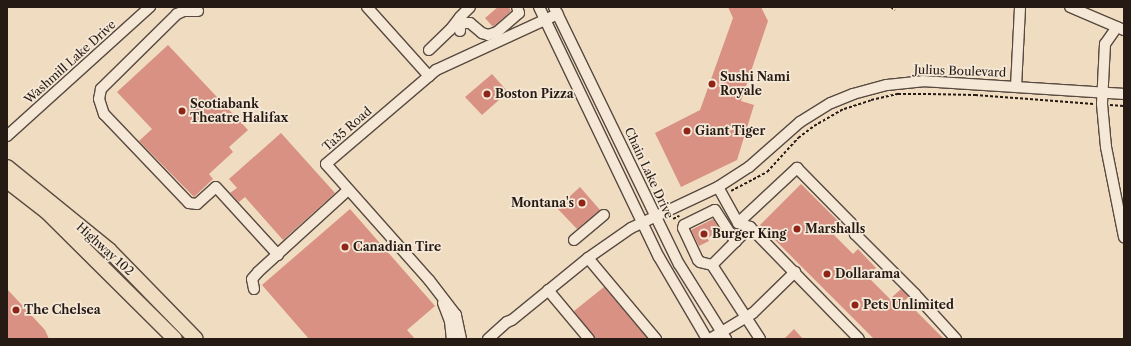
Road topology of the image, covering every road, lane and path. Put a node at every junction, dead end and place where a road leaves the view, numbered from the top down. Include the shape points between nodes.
1 (150, 7) edge
2 (367, 7) edge
3 (470, 7) edge
4 (517, 7) edge
5 (539, 7) edge
6 (891, 7) edge
7 (1020, 7) edge
8 (1070, 7) edge
9 (895, 10) dead end
10 (198, 11) dead end
11 (556, 11) edge
12 (546, 20) junction
13 (1120, 28) edge
14 (460, 31) dead end
15 (429, 50) dead end
16 (429, 76) junction
17 (1016, 87) junction
18 (1102, 92) junction
19 (1124, 94) edge
20 (1102, 104) junction
21 (1124, 106) edge
22 (7, 136) edge
23 (7, 167) edge
24 (7, 181) edge
25 (348, 190) junction
26 (720, 191) junction
27 (1120, 199) edge
28 (681, 215) dead end
29 (604, 216) dead end
30 (655, 216) junction
31 (673, 219) dead end
32 (642, 222) junction
33 (738, 223) junction
34 (750, 228) junction
35 (1124, 237) edge
36 (574, 240) dead end
37 (736, 242) junction
38 (278, 255) junction
39 (588, 258) junction
40 (712, 265) junction
41 (795, 272) junction
42 (254, 289) dead end
43 (548, 290) junction
44 (441, 296) junction
45 (745, 318) junction
46 (512, 320) junction
47 (723, 336) edge
48 (175, 339) edge
49 (196, 339) edge
50 (452, 339) edge
51 (461, 339) edge
52 (488, 339) edge
53 (497, 339) edge
54 (589, 339) edge
55 (656, 339) edge
56 (709, 339) edge
57 (760, 339) edge
58 (859, 339) edge
59 (956, 339) edge

1 - 22 street, Washmill Lake Drive
2 - 16 street
3 - 15 street
4 - 14 street via 519,12 497,32 482,34 470,23 460,26
5 - 12 street
6 - 9 path
7 - 17 street
8 - 13 street
10 - 38 street via 177,14 101,89 99,99 104,114 189,202 197,204 216,187
11 - 12 street, Chain Lake Drive
11 - 30 street, Chain Lake Drive
12 - 16 street, Chain Lake Drive via 444,66
12 - 32 street
13 - 18 street via 1105,44
16 - 25 street, Ta35 Road via 326,164
17 - 18 street, Julius Boulevard
17 - 26 street, Julius Boulevard via 923,81 887,85 852,94 830,103 800,122
18 - 19 street, Julius Boulevard
18 - 20 street
20 - 21 path
20 - 26 path via 928,94 898,94 871,100 844,109 814,126 798,138 767,172
20 - 27 street via 1106,147
23 - 49 highway, Highway 102 via 109,250
24 - 48 highway, Highway 102 via 47,212
25 - 38 street
25 - 44 street, Ta35 Road via 420,269
26 - 30 street, Julius Boulevard
26 - 33 street
27 - 35 street
28 - 31 path
29 - 36 street
30 - 32 street, Julius Boulevard
30 - 47 street, Chain Lake Drive via 679,264
32 - 39 street, Julius Boulevard
32 - 56 street via 671,278
33 - 34 street
33 - 59 street via 797,168 851,222 855,234
34 - 37 street
34 - 41 street
37 - 40 street
37 - 40 street via 715,210 684,225 683,228 698,260
38 - 42 street via 252,279
39 - 43 street, Julius Boulevard
39 - 55 street
40 - 45 street
41 - 45 street
41 - 58 street
43 - 46 street, Julius Boulevard
43 - 54 street
44 - 50 street, Ta35 Road via 450,321
44 - 51 street, Ta35 Road via 456,315
45 - 47 street
45 - 57 street
46 - 52 street
46 - 53 street via 512,325
47 - 56 street

